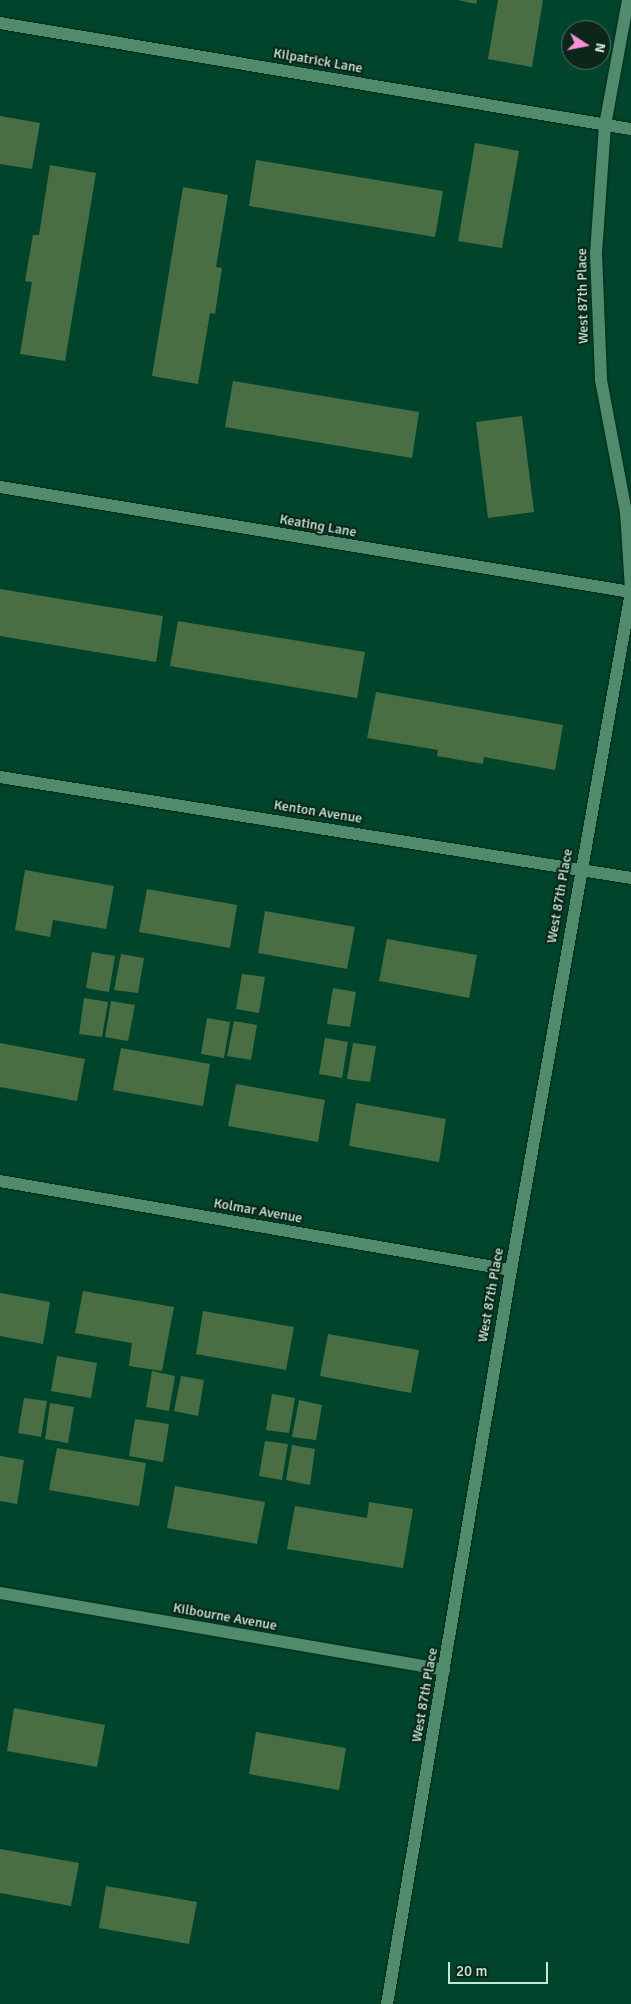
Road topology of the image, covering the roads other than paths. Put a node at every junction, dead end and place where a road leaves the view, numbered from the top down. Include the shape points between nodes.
1 (628, 0) edge
2 (0, 23) edge
3 (605, 125) junction
4 (631, 129) edge
5 (0, 487) edge
6 (631, 591) edge
7 (0, 777) edge
8 (580, 869) junction
9 (631, 878) edge
10 (0, 1181) edge
11 (510, 1270) junction
12 (0, 1593) edge
13 (444, 1670) junction
14 (387, 2004) edge

1 - 3 street, West 87th Place
2 - 3 street, Kilpatrick Lane
3 - 4 street, Kilpatrick Lane
3 - 6 street, West 87th Place via 599,186 596,312 601,380 630,548
5 - 6 street, Keating Lane
6 - 8 street, West 87th Place
7 - 8 street, Kenton Avenue
8 - 9 street, Kenton Avenue
8 - 11 street, West 87th Place
10 - 11 street, Kolmar Avenue
11 - 13 street, West 87th Place
12 - 13 street, Kilbourne Avenue
13 - 14 street, West 87th Place

